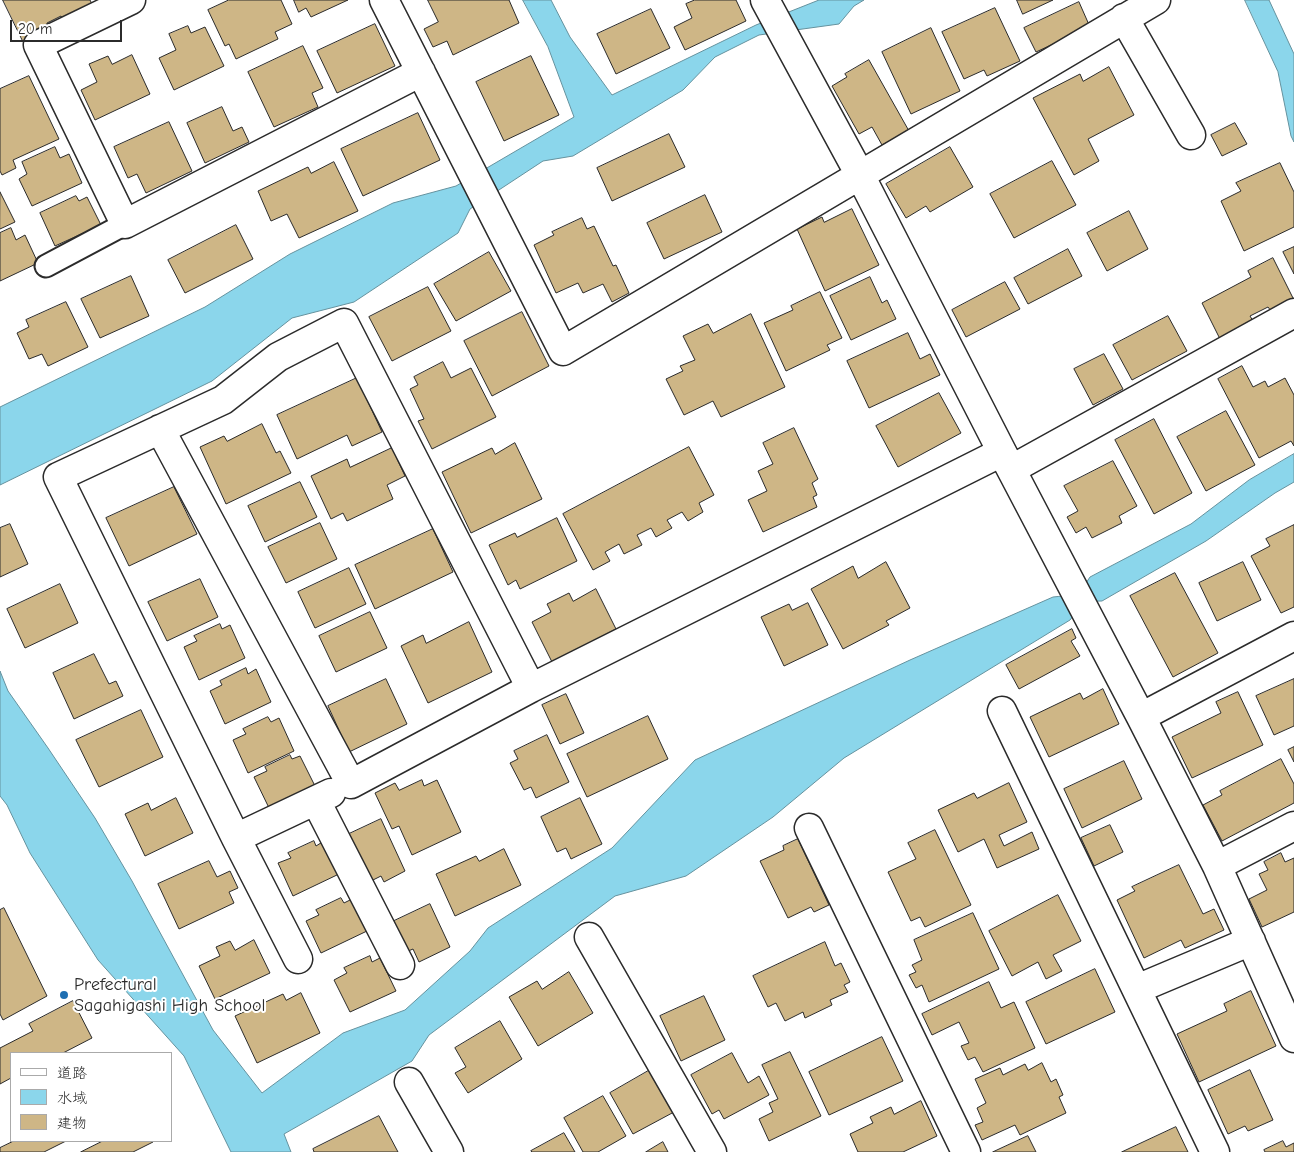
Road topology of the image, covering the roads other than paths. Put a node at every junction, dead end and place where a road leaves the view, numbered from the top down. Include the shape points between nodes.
1 (131, 0) edge
2 (384, 0) edge
3 (1156, 0) edge
4 (768, 5) edge
5 (1124, 18) junction
6 (420, 72) junction
7 (1191, 135) dead end
8 (860, 175) junction
9 (125, 224) junction
10 (46, 266) dead end
11 (1294, 314) edge
12 (160, 429) junction
13 (1007, 460) junction
14 (1294, 636) edge
15 (531, 688) junction
16 (1002, 711) dead end
17 (1141, 717) junction
18 (351, 784) junction
19 (316, 801) junction
20 (1294, 826) edge
21 (809, 828) dead end
22 (236, 838) junction
23 (1217, 866) junction
24 (589, 938) dead end
25 (1251, 941) junction
26 (298, 959) dead end
27 (400, 965) dead end
28 (1137, 989) junction
29 (1292, 1030) edge
30 (409, 1082) dead end
31 (449, 1152) edge
32 (712, 1152) edge
33 (966, 1152) edge
34 (1215, 1152) edge

1 - 9 street via 38,45
2 - 6 street
3 - 5 street
4 - 8 street
5 - 7 street
5 - 8 street
6 - 8 street via 563,351
6 - 9 street
8 - 13 street
9 - 10 lane
11 - 13 street
12 - 15 street via 223,400 278,356 344,323
12 - 18 street
12 - 22 street via 58,477
13 - 15 street
13 - 17 street
14 - 17 street
15 - 18 street
16 - 28 street
17 - 23 street
18 - 19 street
19 - 22 street
19 - 27 street
20 - 23 street
21 - 33 street
22 - 26 street
23 - 25 street
24 - 32 street
25 - 28 street
25 - 29 street
28 - 34 street
30 - 31 street

